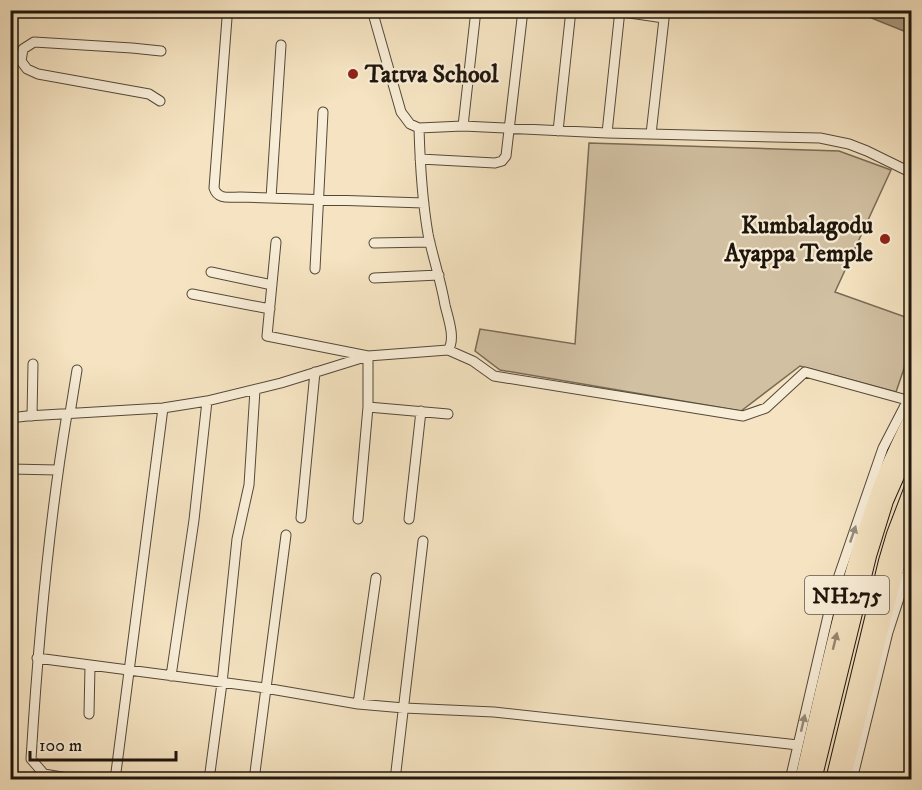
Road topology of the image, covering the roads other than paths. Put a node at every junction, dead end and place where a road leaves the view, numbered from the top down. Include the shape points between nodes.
1 (372, 10) edge
2 (476, 10) edge
3 (523, 10) edge
4 (571, 10) edge
5 (614, 10) edge
6 (620, 11) edge
7 (665, 14) edge
8 (227, 18) dead end
9 (281, 45) dead end
10 (161, 51) dead end
11 (160, 100) dead end
12 (323, 112) dead end
13 (463, 126) junction
14 (419, 128) junction
15 (509, 128) junction
16 (558, 131) junction
17 (607, 133) junction
18 (651, 134) junction
19 (420, 159) junction
20 (912, 173) edge
21 (271, 198) junction
22 (319, 200) junction
23 (424, 202) junction
24 (276, 242) dead end
25 (430, 242) junction
26 (374, 243) dead end
27 (315, 269) dead end
28 (211, 272) dead end
29 (439, 275) junction
30 (375, 278) dead end
31 (272, 285) junction
32 (192, 294) dead end
33 (270, 309) junction
34 (448, 350) junction
35 (368, 356) junction
36 (33, 364) dead end
37 (77, 370) dead end
38 (315, 372) junction
39 (255, 390) junction
40 (909, 396) edge
41 (207, 401) junction
42 (368, 407) junction
43 (163, 408) junction
44 (422, 411) junction
45 (68, 413) junction
46 (448, 414) dead end
47 (32, 416) junction
48 (912, 416) edge
49 (10, 418) edge
50 (912, 442) edge
51 (10, 469) edge
52 (58, 470) junction
53 (912, 487) edge
54 (301, 518) dead end
55 (358, 519) dead end
56 (409, 519) dead end
57 (912, 520) edge
58 (286, 535) dead end
59 (423, 541) dead end
60 (912, 558) edge
61 (376, 578) dead end
62 (37, 658) junction
63 (90, 666) junction
64 (129, 670) junction
65 (171, 676) junction
66 (222, 683) junction
67 (265, 688) junction
68 (358, 704) junction
69 (404, 708) junction
70 (89, 714) dead end
71 (798, 745) junction
72 (79, 780) edge
73 (115, 780) edge
74 (210, 780) edge
75 (254, 780) edge
76 (395, 780) edge
77 (790, 780) edge
78 (802, 780) edge
79 (814, 780) edge
80 (833, 780) edge
81 (843, 780) edge
82 (852, 780) edge

1 - 14 street via 401,112
2 - 13 street
3 - 15 street
4 - 16 street
5 - 6 street
6 - 7 street
6 - 17 street
7 - 18 street
8 - 21 street via 214,188 219,196
9 - 21 street
10 - 11 street via 34,42 23,49 21,61 38,74 148,94
12 - 22 street
13 - 14 street
13 - 15 street
14 - 19 street
15 - 16 street
15 - 19 street via 502,161
16 - 17 street
17 - 18 street
18 - 20 street via 820,138 849,144
19 - 23 street
21 - 22 street
22 - 23 street
22 - 27 street
23 - 25 street
24 - 31 street
25 - 26 street
25 - 29 street
28 - 31 street
29 - 30 street
29 - 34 street via 450,333
31 - 33 street
32 - 33 street
33 - 35 street via 267,336
34 - 35 street
34 - 40 street via 494,376 743,416 766,408 805,372
35 - 38 street
35 - 42 street
36 - 47 street
37 - 45 street
38 - 39 street
38 - 54 street
39 - 41 street
39 - 66 street via 249,485 237,539
71 -> 40 street, NH275 via 834,590 883,448
41 - 43 street
41 - 65 street
42 - 44 street
42 - 55 street
43 - 45 street
43 - 64 street
44 - 46 street
44 - 56 street
45 - 47 street
45 - 52 street
47 - 49 street
78 -> 48 highway, NH275 via 866,529
50 - 79 highway, NH275 via 886,501 869,556
51 - 52 street
52 - 62 street
53 - 80 highway, NH275 via 886,561
57 - 81 highway, NH275
58 - 67 street
59 - 69 street
60 - 82 street, NH275 via 888,632
61 - 68 street
62 - 63 street
62 - 72 street via 31,759 44,774
63 - 64 street
63 - 70 street
64 - 65 street
64 - 73 street
65 - 66 street
66 - 67 street
66 - 74 street
67 - 68 street
67 - 75 street
68 - 69 street
69 - 71 street via 494,712
69 - 76 street
71 - 77 street, NH275

